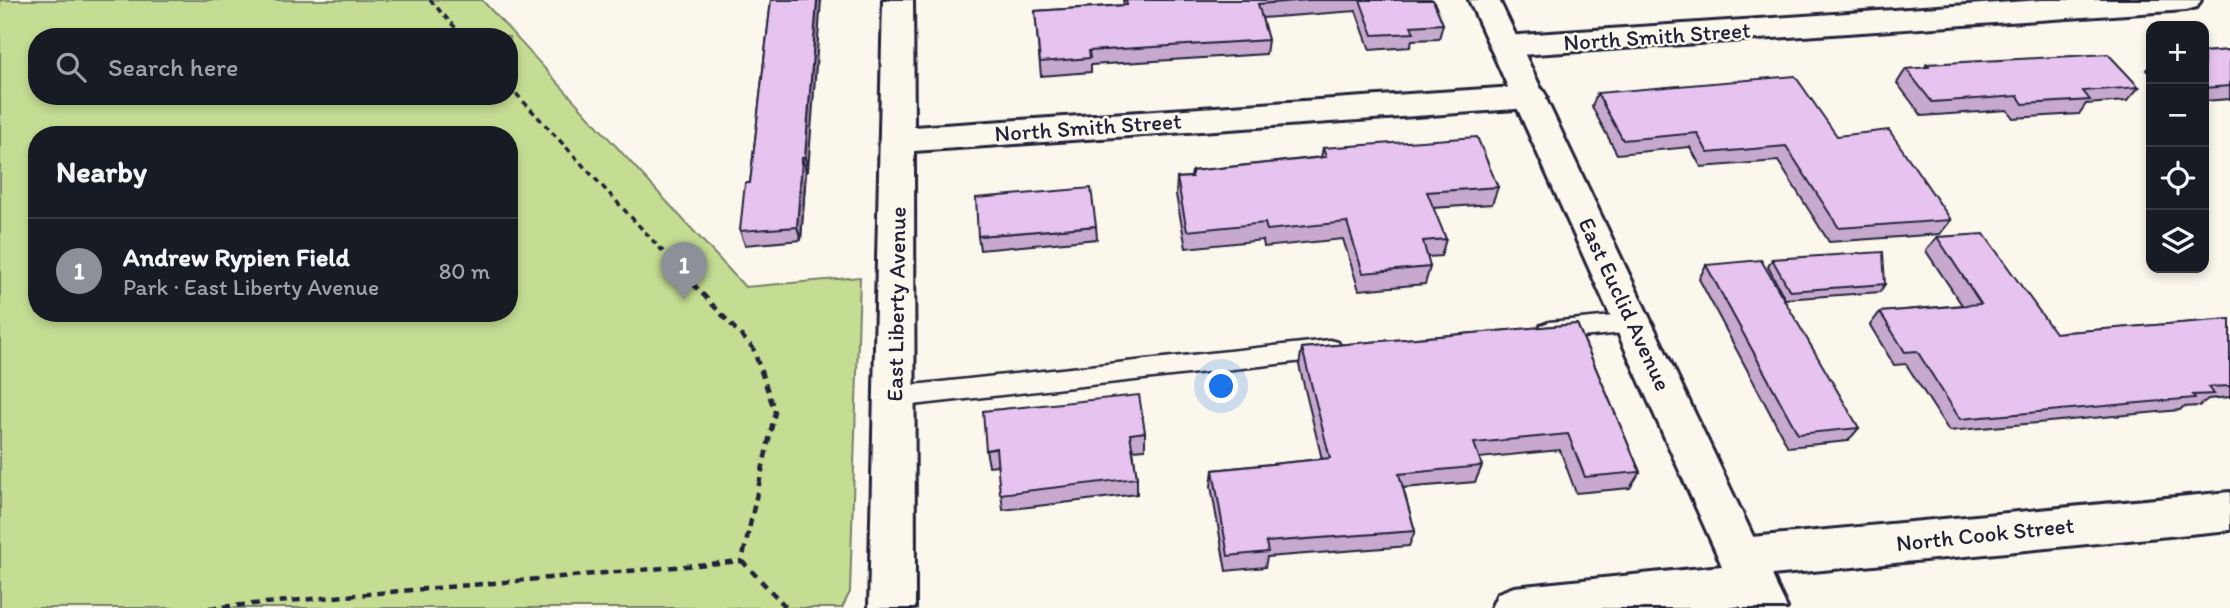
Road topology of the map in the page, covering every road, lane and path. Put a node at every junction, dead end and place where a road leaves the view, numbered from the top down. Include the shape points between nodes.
1 (429, 0) edge
2 (898, 0) edge
3 (1484, 0) edge
4 (2186, 0) edge
5 (455, 28) edge
6 (1506, 46) junction
7 (518, 96) edge
8 (1530, 97) junction
9 (898, 140) junction
10 (1634, 323) junction
11 (1526, 333) edge
12 (1351, 348) edge
13 (895, 397) junction
14 (2230, 510) edge
15 (742, 561) junction
16 (1753, 583) edge
17 (209, 608) edge
18 (787, 608) edge
19 (892, 608) edge
20 (1514, 608) edge

1 - 5 path
2 - 9 street, East Liberty Avenue
3 - 6 street, East Euclid Avenue
4 - 6 street, North Smith Street
6 - 8 street, East Euclid Avenue
7 - 15 path via 753,348 775,412
8 - 9 street, North Smith Street
8 - 10 street, East Euclid Avenue
9 - 13 street, East Liberty Avenue
10 - 11 lane
10 - 16 street, East Euclid Avenue
12 - 13 lane
13 - 19 street, East Liberty Avenue
14 - 16 street, North Cook Street
15 - 17 path
15 - 18 path
16 - 20 street, North Cook Street

